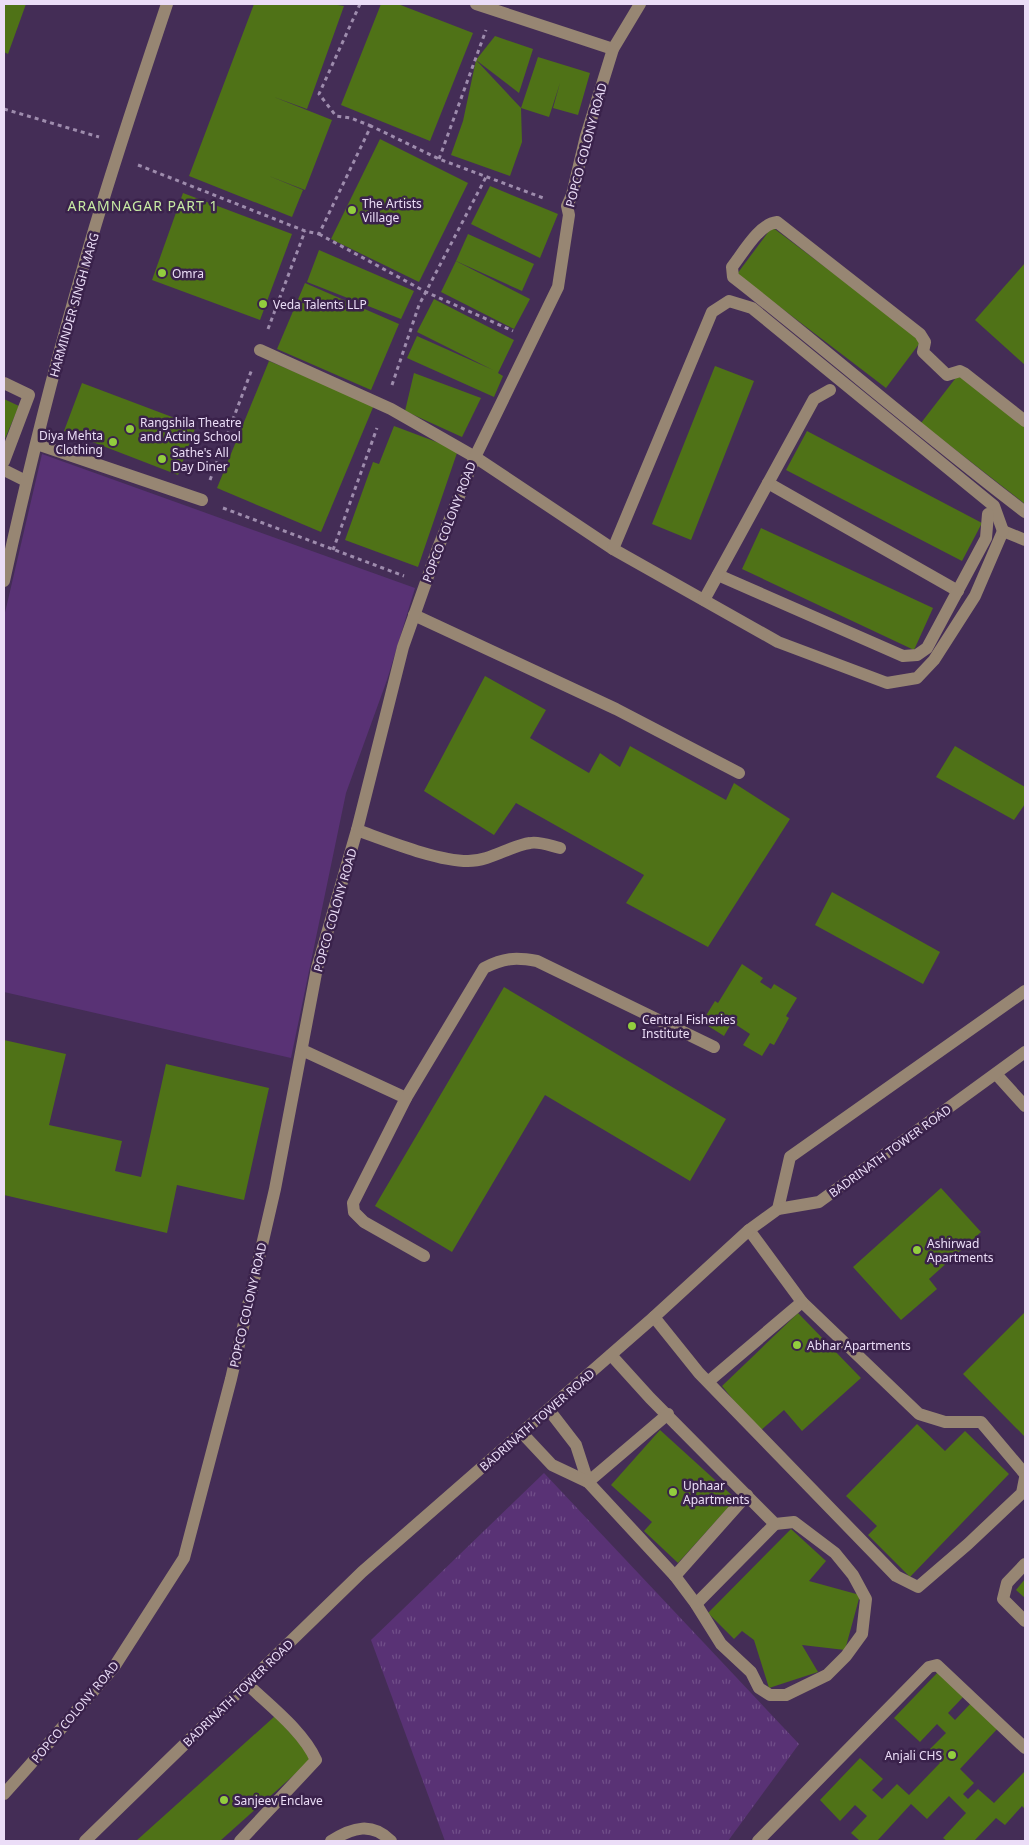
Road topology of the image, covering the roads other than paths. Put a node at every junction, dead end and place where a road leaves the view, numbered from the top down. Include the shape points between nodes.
1 (166, 4) edge
2 (476, 4) edge
3 (640, 4) edge
4 (613, 49) junction
5 (810, 338) junction
6 (800, 349) junction
7 (260, 350) dead end
8 (4, 382) edge
9 (830, 390) dead end
10 (1025, 421) edge
11 (37, 444) junction
12 (475, 457) junction
13 (4, 461) edge
14 (4, 470) edge
15 (26, 481) junction
16 (768, 483) junction
17 (989, 484) junction
18 (980, 495) junction
19 (202, 500) road end
20 (1025, 512) edge
21 (988, 514) dead end
22 (1003, 531) junction
23 (1025, 540) edge
24 (612, 549) junction
25 (718, 575) junction
26 (4, 580) edge
27 (958, 590) junction
28 (704, 600) junction
29 (414, 615) junction
30 (739, 773) dead end
31 (358, 830) junction
32 (560, 848) dead end
33 (1025, 991) edge
34 (714, 1047) dead end
35 (302, 1050) junction
36 (1025, 1052) edge
37 (996, 1074) junction
38 (406, 1098) junction
39 (1025, 1106) edge
40 (778, 1209) junction
41 (749, 1230) junction
42 (424, 1256) dead end
43 (802, 1302) junction
44 (654, 1318) junction
45 (611, 1356) junction
46 (709, 1381) junction
47 (548, 1410) junction
48 (668, 1414) junction
49 (522, 1433) junction
50 (1025, 1476) edge
51 (588, 1482) junction
52 (747, 1495) junction
53 (775, 1524) junction
54 (1025, 1564) edge
55 (674, 1576) junction
56 (696, 1604) junction
57 (1025, 1621) edge
58 (247, 1684) junction
59 (1025, 1748) edge
60 (4, 1794) edge
61 (85, 1841) edge
62 (240, 1841) edge
63 (331, 1841) edge
64 (391, 1841) edge
65 (758, 1841) edge

1 - 11 street, HARMINDER SINGH MARG via 81,277
2 - 4 street
3 - 4 street, POPCO COLONY ROAD
4 - 12 street, POPCO COLONY ROAD via 567,206 569,216 558,287
5 - 6 street
5 - 10 street via 733,277 732,267 770,222 777,222 920,334 925,342 924,352 947,375 964,373
5 - 17 street
6 - 18 street
6 - 24 street via 752,308 729,301 712,312
7 - 12 street via 385,406
8 - 13 street via 29,395
9 - 16 street via 814,399
11 - 15 street, HARMINDER SINGH MARG
11 - 19 street
12 - 24 street
12 - 29 street, POPCO COLONY ROAD
14 - 15 street
15 - 26 street, HARMINDER SINGH MARG
16 - 25 street
16 - 27 street
17 - 18 street
17 - 20 street
18 - 22 street via 994,506
21 - 27 street via 986,538
22 - 23 street
22 - 28 street via 975,596 934,660 917,678 887,683 778,642
24 - 28 street
25 - 27 street via 903,656 917,655 927,648
25 - 28 street
29 - 30 street via 616,709
29 - 31 street, POPCO COLONY ROAD via 403,647
31 - 32 street via 443,858 469,861 532,842
31 - 35 street, POPCO COLONY ROAD via 317,968
33 - 40 street via 790,1157
34 - 38 street via 537,961 500,960 484,968
35 - 38 street
35 - 60 street, POPCO COLONY ROAD via 233,1370 184,1558 114,1668
36 - 37 street, BADRINATH TOWER ROAD
37 - 39 street
37 - 40 street, BADRINATH TOWER ROAD via 819,1202
38 - 42 street via 353,1203 354,1212 364,1222
40 - 41 street, BADRINATH TOWER ROAD
41 - 43 street
41 - 44 street, BADRINATH TOWER ROAD
43 - 46 street
43 - 50 street via 920,1414 945,1422 981,1422
44 - 45 street, BADRINATH TOWER ROAD
44 - 46 street
45 - 47 street, BADRINATH TOWER ROAD
45 - 48 street
46 - 50 street via 896,1576 918,1587 1022,1493
47 - 49 street, BADRINATH TOWER ROAD
47 - 51 street via 576,1445
48 - 51 street
48 - 52 street
49 - 51 street via 552,1465
49 - 58 street, BADRINATH TOWER ROAD via 362,1572
51 - 55 street
52 - 53 street
52 - 55 street
53 - 56 street
53 - 56 street via 794,1522 834,1553 866,1599 862,1634 846,1656 827,1675 786,1695 770,1695 759,1688 751,1672 721,1644
54 - 57 street via 1007,1583 1003,1599
55 - 56 street
58 - 61 street, BADRINATH TOWER ROAD
58 - 62 street via 289,1724 316,1760
59 - 65 street via 937,1665 929,1667
63 - 64 street via 356,1829 370,1828

